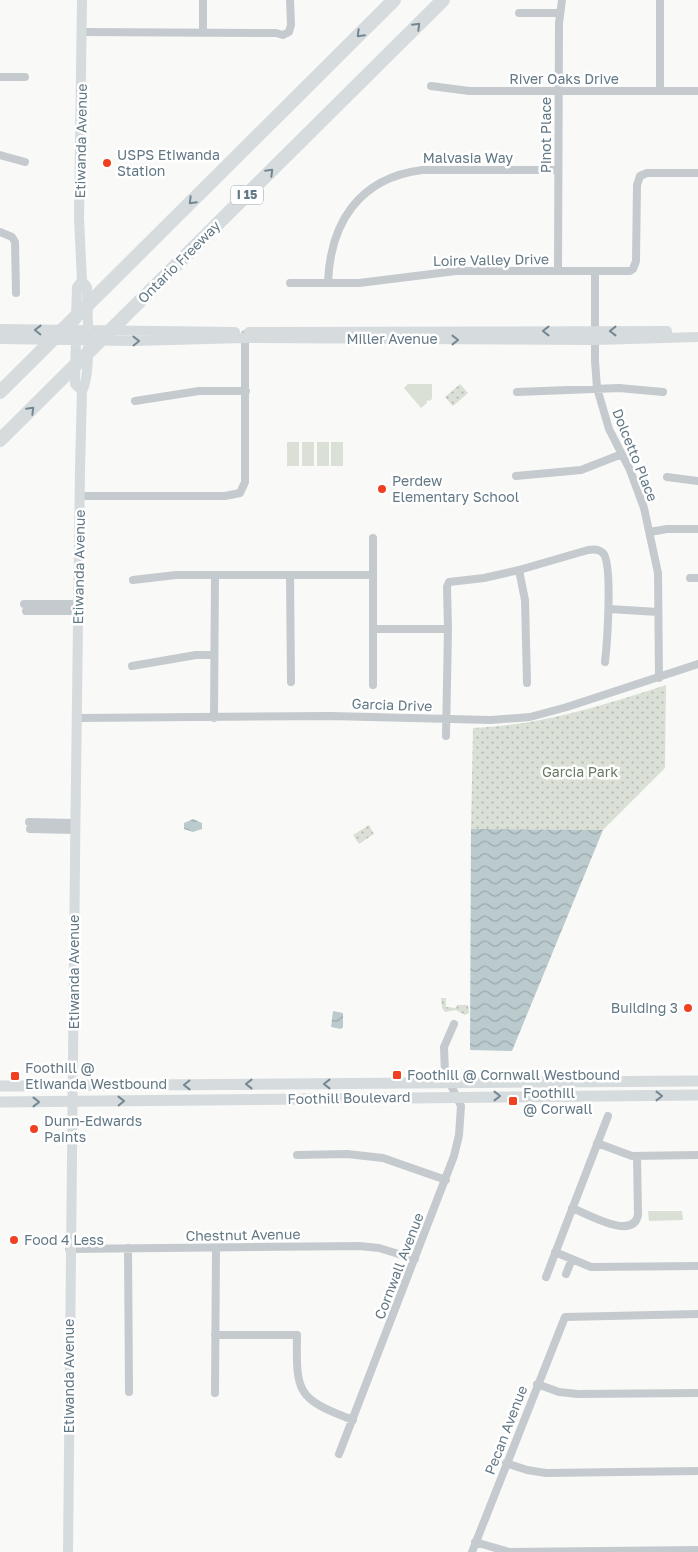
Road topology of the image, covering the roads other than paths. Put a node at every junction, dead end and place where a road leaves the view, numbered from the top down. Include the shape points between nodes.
1 (82, 0) edge
2 (203, 0) edge
3 (290, 0) edge
4 (394, 0) edge
5 (443, 0) edge
6 (562, 0) edge
7 (660, 0) edge
8 (519, 13) dead end
9 (560, 13) junction
10 (82, 32) junction
11 (203, 33) junction
12 (0, 77) edge
13 (25, 77) dead end
14 (431, 86) dead end
15 (559, 91) junction
16 (660, 91) junction
17 (698, 91) edge
18 (0, 154) edge
19 (25, 162) dead end
20 (558, 170) junction
21 (698, 173) edge
22 (0, 232) edge
23 (558, 271) junction
24 (595, 271) junction
25 (82, 281) junction
26 (290, 283) dead end
27 (328, 283) junction
28 (16, 293) dead end
29 (0, 329) edge
30 (698, 331) edge
31 (76, 335) junction
32 (87, 335) junction
33 (245, 335) junction
34 (595, 335) junction
35 (698, 337) edge
36 (0, 339) edge
37 (597, 388) junction
38 (82, 391) junction
39 (246, 391) junction
40 (0, 392) edge
41 (517, 392) dead end
42 (663, 392) dead end
43 (135, 401) dead end
44 (0, 440) edge
45 (622, 454) junction
46 (516, 476) dead end
47 (666, 477) dead end
48 (698, 481) edge
49 (79, 496) junction
50 (698, 529) edge
51 (650, 532) junction
52 (373, 538) dead end
53 (519, 570) junction
54 (215, 574) junction
55 (290, 574) junction
56 (373, 574) junction
57 (133, 580) dead end
58 (25, 608) dead end
59 (78, 608) junction
60 (609, 609) junction
61 (658, 612) junction
62 (373, 629) junction
63 (448, 629) junction
64 (214, 655) junction
65 (605, 662) dead end
66 (698, 664) edge
67 (132, 666) dead end
68 (659, 678) junction
69 (291, 682) dead end
70 (527, 683) dead end
71 (372, 684) dead end
72 (77, 718) junction
73 (214, 718) junction
74 (448, 719) junction
75 (446, 736) dead end
76 (30, 826) dead end
77 (75, 826) junction
78 (454, 1024) dead end
79 (698, 1081) edge
80 (450, 1084) junction
81 (0, 1086) edge
82 (73, 1087) junction
83 (698, 1095) edge
84 (457, 1097) junction
85 (0, 1102) edge
86 (73, 1102) junction
87 (608, 1116) dead end
88 (597, 1143) junction
89 (297, 1155) dead end
90 (698, 1155) edge
91 (637, 1156) junction
92 (446, 1180) junction
93 (572, 1208) junction
94 (128, 1248) junction
95 (216, 1248) junction
96 (69, 1249) junction
97 (555, 1252) junction
98 (572, 1259) junction
99 (415, 1260) junction
100 (698, 1266) edge
101 (566, 1274) dead end
102 (546, 1276) dead end
103 (698, 1314) edge
104 (215, 1335) junction
105 (537, 1384) junction
106 (129, 1392) dead end
107 (215, 1393) dead end
108 (698, 1393) edge
109 (353, 1420) junction
110 (339, 1454) dead end
111 (506, 1463) junction
112 (698, 1471) edge
113 (475, 1542) junction
114 (698, 1550) edge
115 (68, 1552) edge
116 (472, 1552) edge

1 - 10 main road, Etiwanda Avenue
2 - 11 street
3 - 11 street via 291,26 283,35
4 -> 40 highway, I 15
44 -> 5 highway, Ontario Freeway / I 15
6 - 9 street, Pinot Place
7 - 16 street
8 - 9 street
9 - 15 street, Pinot Place
10 - 11 street
10 - 25 main road, Etiwanda Avenue via 79,218
12 - 13 street
14 - 15 street, River Oaks Drive via 469,91
15 - 16 street, River Oaks Drive
15 - 20 street, Pinot Place
16 - 17 street, River Oaks Drive
18 - 19 street
20 - 23 street, Pinot Place
20 - 27 street, Malvasia Way via 422,170 384,181 361,197 340,225 329,257
21 - 24 street, Loire Valley Drive via 647,173 640,176 633,269 626,272
22 - 28 street via 12,236
23 - 24 street, Loire Valley Drive
23 - 27 street, Loire Valley Drive via 456,271 368,282
24 - 34 street, Dolcetto Place
25 - 31 main road, Etiwanda Avenue via 77,287
25 - 32 main road, Etiwanda Avenue via 87,287
26 - 27 street, Loire Valley Drive
31 -> 29 main road
30 -> 34 main road, Miller Avenue
31 - 32 main road, Miller Avenue
31 - 36 main road
31 - 38 main road, Etiwanda Avenue via 75,384
32 - 33 main road, Miller Avenue
32 - 38 main road, Etiwanda Avenue via 86,383
33 - 34 main road, Miller Avenue
33 - 39 street
34 - 35 main road, Miller Avenue
34 - 37 street, Dolcetto Place
37 - 41 street
37 - 42 street
37 - 45 street, Dolcetto Place via 605,418
38 - 49 main road, Etiwanda Avenue
39 - 43 street via 199,391
39 - 49 street via 245,482 240,493 226,496
45 - 46 street via 581,470
45 - 51 street, Dolcetto Place
47 - 48 street
49 - 59 main road, Etiwanda Avenue
50 - 51 street
51 - 61 street, Dolcetto Place via 658,573
52 - 56 street
53 - 60 street via 588,550 599,551 605,559
53 - 63 street via 449,582
53 - 70 street via 525,600
54 - 55 street
54 - 57 street via 176,574
54 - 64 street
55 - 56 street
55 - 69 street
56 - 62 street
58 - 59 street
59 - 72 main road, Etiwanda Avenue
60 - 61 street
60 - 65 street
61 - 68 street, Dolcetto Place
62 - 63 street
62 - 71 street
63 - 74 street
64 - 67 street
64 - 73 street
66 - 68 street, Garcia Drive
68 - 74 street, Garcia Drive via 530,717
72 - 73 street, Garcia Drive
72 - 77 main road, Etiwanda Avenue
73 - 74 street, Garcia Drive
74 - 75 street
76 - 77 street
77 - 82 main road, Etiwanda Avenue
78 - 80 street, Cornwall Avenue via 444,1047 445,1073
79 - 80 main road, Foothill Boulevard
80 -> 82 main road, Foothill Boulevard
80 - 84 street, Cornwall Avenue
81 - 82 main road, Foothill Boulevard
82 - 86 main road, Etiwanda Avenue
84 -> 83 main road, Foothill Boulevard
86 -> 84 main road, Foothill Boulevard
84 - 92 street, Cornwall Avenue via 461,1106 459,1135
85 -> 86 main road, Foothill Boulevard
86 - 96 main road, Etiwanda Avenue
87 - 88 street
88 - 91 street
88 - 93 street
89 - 92 street via 347,1154 383,1158
90 - 91 street
91 - 93 street via 636,1223 620,1227
92 - 99 street, Cornwall Avenue
93 - 97 street
94 - 95 street, Chestnut Avenue
94 - 96 street, Chestnut Avenue
94 - 106 street
95 - 99 street, Chestnut Avenue via 366,1246
95 - 104 street
96 - 115 main road, Etiwanda Avenue
97 - 98 street
97 - 102 street
98 - 100 street via 591,1267
98 - 101 street
99 - 109 street, Cornwall Avenue
103 - 105 street, Pecan Avenue via 565,1317
104 - 107 street
104 - 109 street via 297,1335 297,1370 303,1392 321,1408
105 - 108 street via 573,1394
105 - 111 street, Pecan Avenue
109 - 110 street, Cornwall Avenue
111 - 112 street via 546,1473
111 - 113 street, Pecan Avenue
113 - 114 street via 509,1552
113 - 116 street, Pecan Avenue

